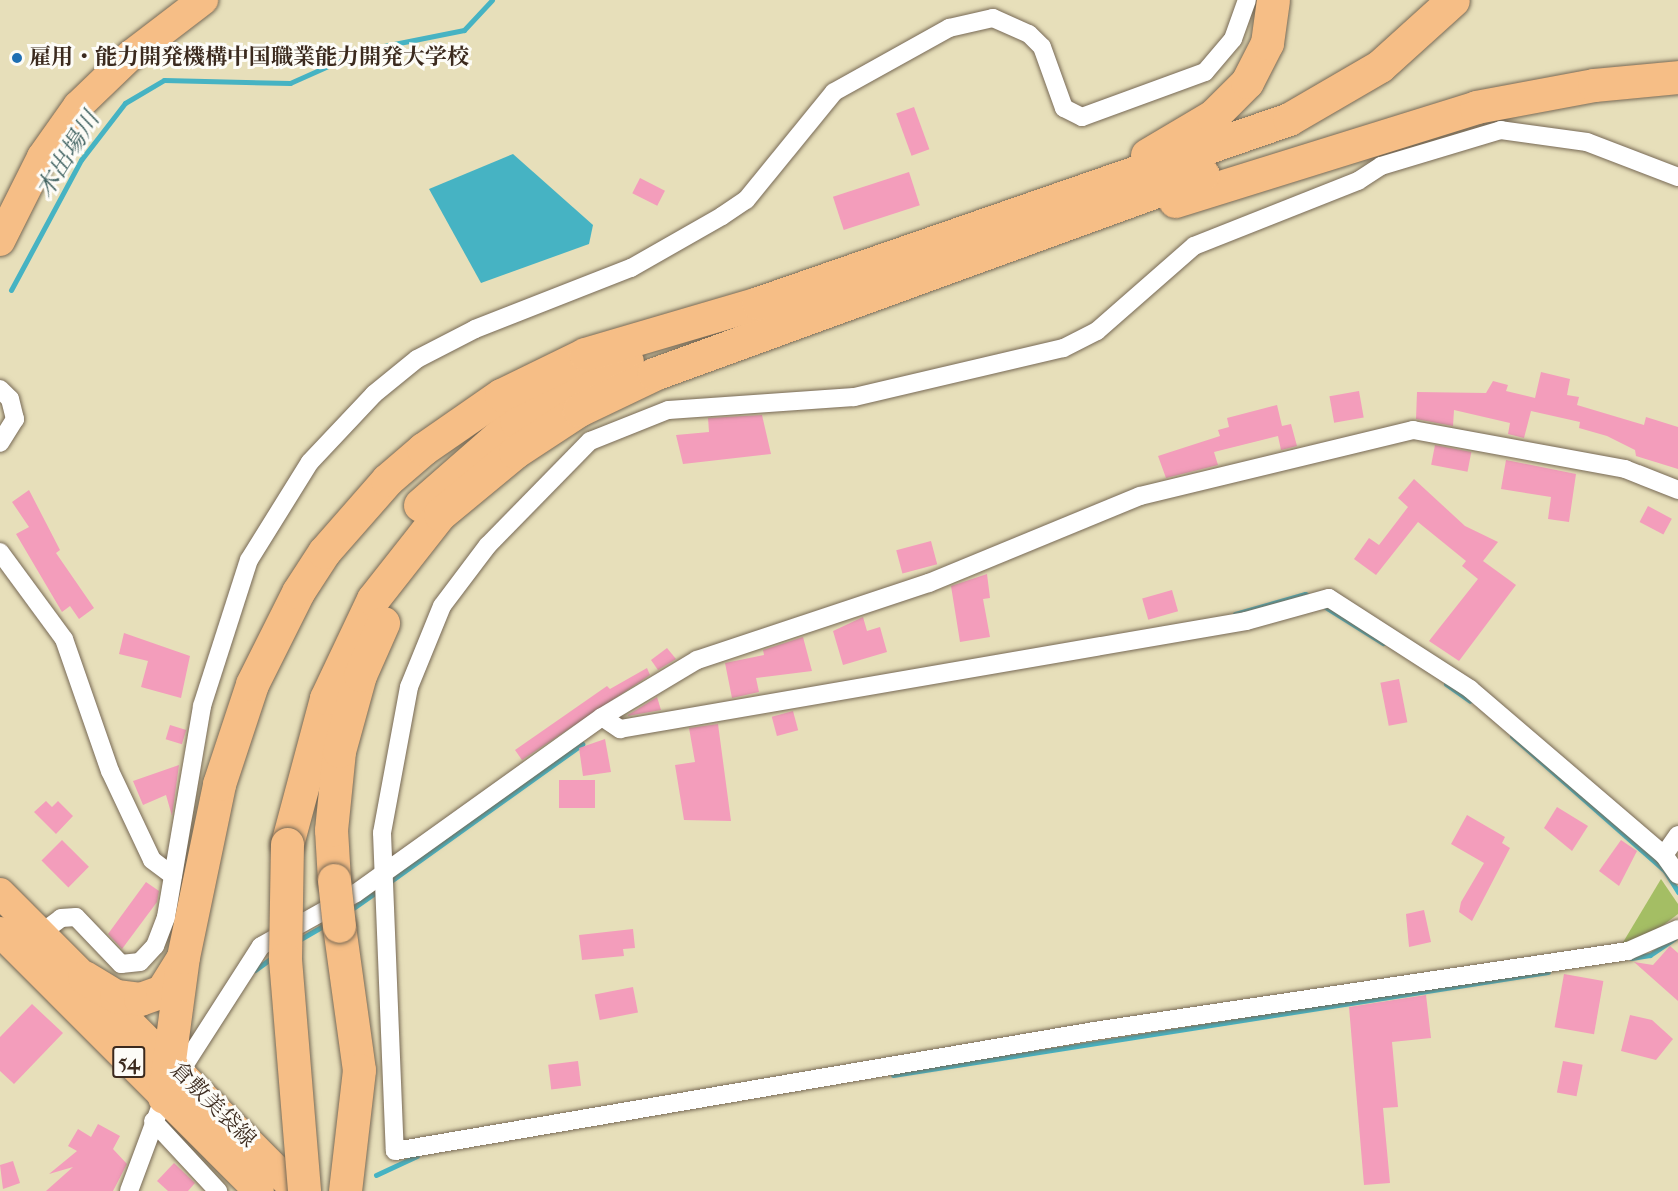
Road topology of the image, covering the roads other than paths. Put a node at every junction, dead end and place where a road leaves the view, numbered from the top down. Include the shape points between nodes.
1 (203, 0) edge
2 (1247, 0) edge
3 (1273, 0) edge
4 (1453, 0) edge
5 (1477, 0) edge
6 (1678, 76) edge
7 (1678, 177) edge
8 (1065, 211) junction
9 (0, 241) edge
10 (758, 303) junction
11 (0, 389) edge
12 (0, 443) edge
13 (486, 474) junction
14 (1678, 490) edge
15 (0, 552) edge
16 (602, 717) junction
17 (1678, 835) edge
18 (287, 844) junction
19 (1664, 855) junction
20 (1678, 875) edge
21 (173, 876) junction
22 (383, 883) junction
23 (0, 893) edge
24 (1678, 929) edge
25 (0, 932) edge
26 (40, 934) junction
27 (183, 957) junction
28 (84, 977) junction
29 (166, 1087) junction
30 (129, 1191) edge
31 (218, 1191) edge
32 (259, 1191) edge
33 (297, 1191) edge
34 (304, 1191) edge
35 (345, 1191) edge

1 - 9 main road via 131,55 78,106 42,157
2 - 21 street via 1233,39 1205,72 1082,117 1064,108 1041,47 1029,34 993,18 949,28 834,92 746,200 722,216 631,268 474,329 417,359 374,394 310,462 249,560 202,706
3 - 8 highway via 1259,63 1230,101
4 - 8 highway via 1397,53 1323,103
5 - 8 highway via 1416,61 1330,120
6 - 8 highway via 1562,90 1476,107 1210,194
7 - 22 street via 1587,142 1501,130 1380,166 1358,181 1194,246 1097,331 1063,348 854,397 668,410 590,441 488,545 423,640 394,750 382,833
8 - 10 highway
8 - 13 highway via 645,378 546,430
10 - 18 highway via 551,399 482,446 424,500 362,580 324,654 299,730
10 - 27 highway via 624,340 543,373 423,448 352,517 298,592 252,684 219,784
11 - 12 street via 10,399 15,419
13 - 18 highway via 417,540 354,632 313,735
13 - 35 highway, bridge via 409,577 360,675 334,790 334,880 359,1070
14 - 16 street via 1625,469 1486,440 1413,430 1335,445 1140,496 929,583 759,636 657,680
15 - 21 street via 64,639 124,800 152,860
16 - 19 street via 620,729 1102,647 1329,598 1470,689
16 - 22 street
17 - 19 street
18 - 34 highway, bridge via 285,959
19 - 20 street
21 - 26 street via 162,933 140,962 113,960 76,917 61,918
22 - 24 street via 395,1151 1094,1031 1628,951
22 - 29 street via 261,946
23 - 26 main road, 倉敷美袋線 / 54
25 - 29 main road, 倉敷美袋線 / 54
26 - 28 main road, 倉敷美袋線 / 54
27 - 28 highway via 162,991 140,999 116,996
27 - 29 highway
28 - 29 main road, 倉敷美袋線 / 54
29 - 30 street
29 - 31 street
29 - 32 main road, 倉敷美袋線 / 54
29 - 33 main road, 倉敷美袋線 / 54

